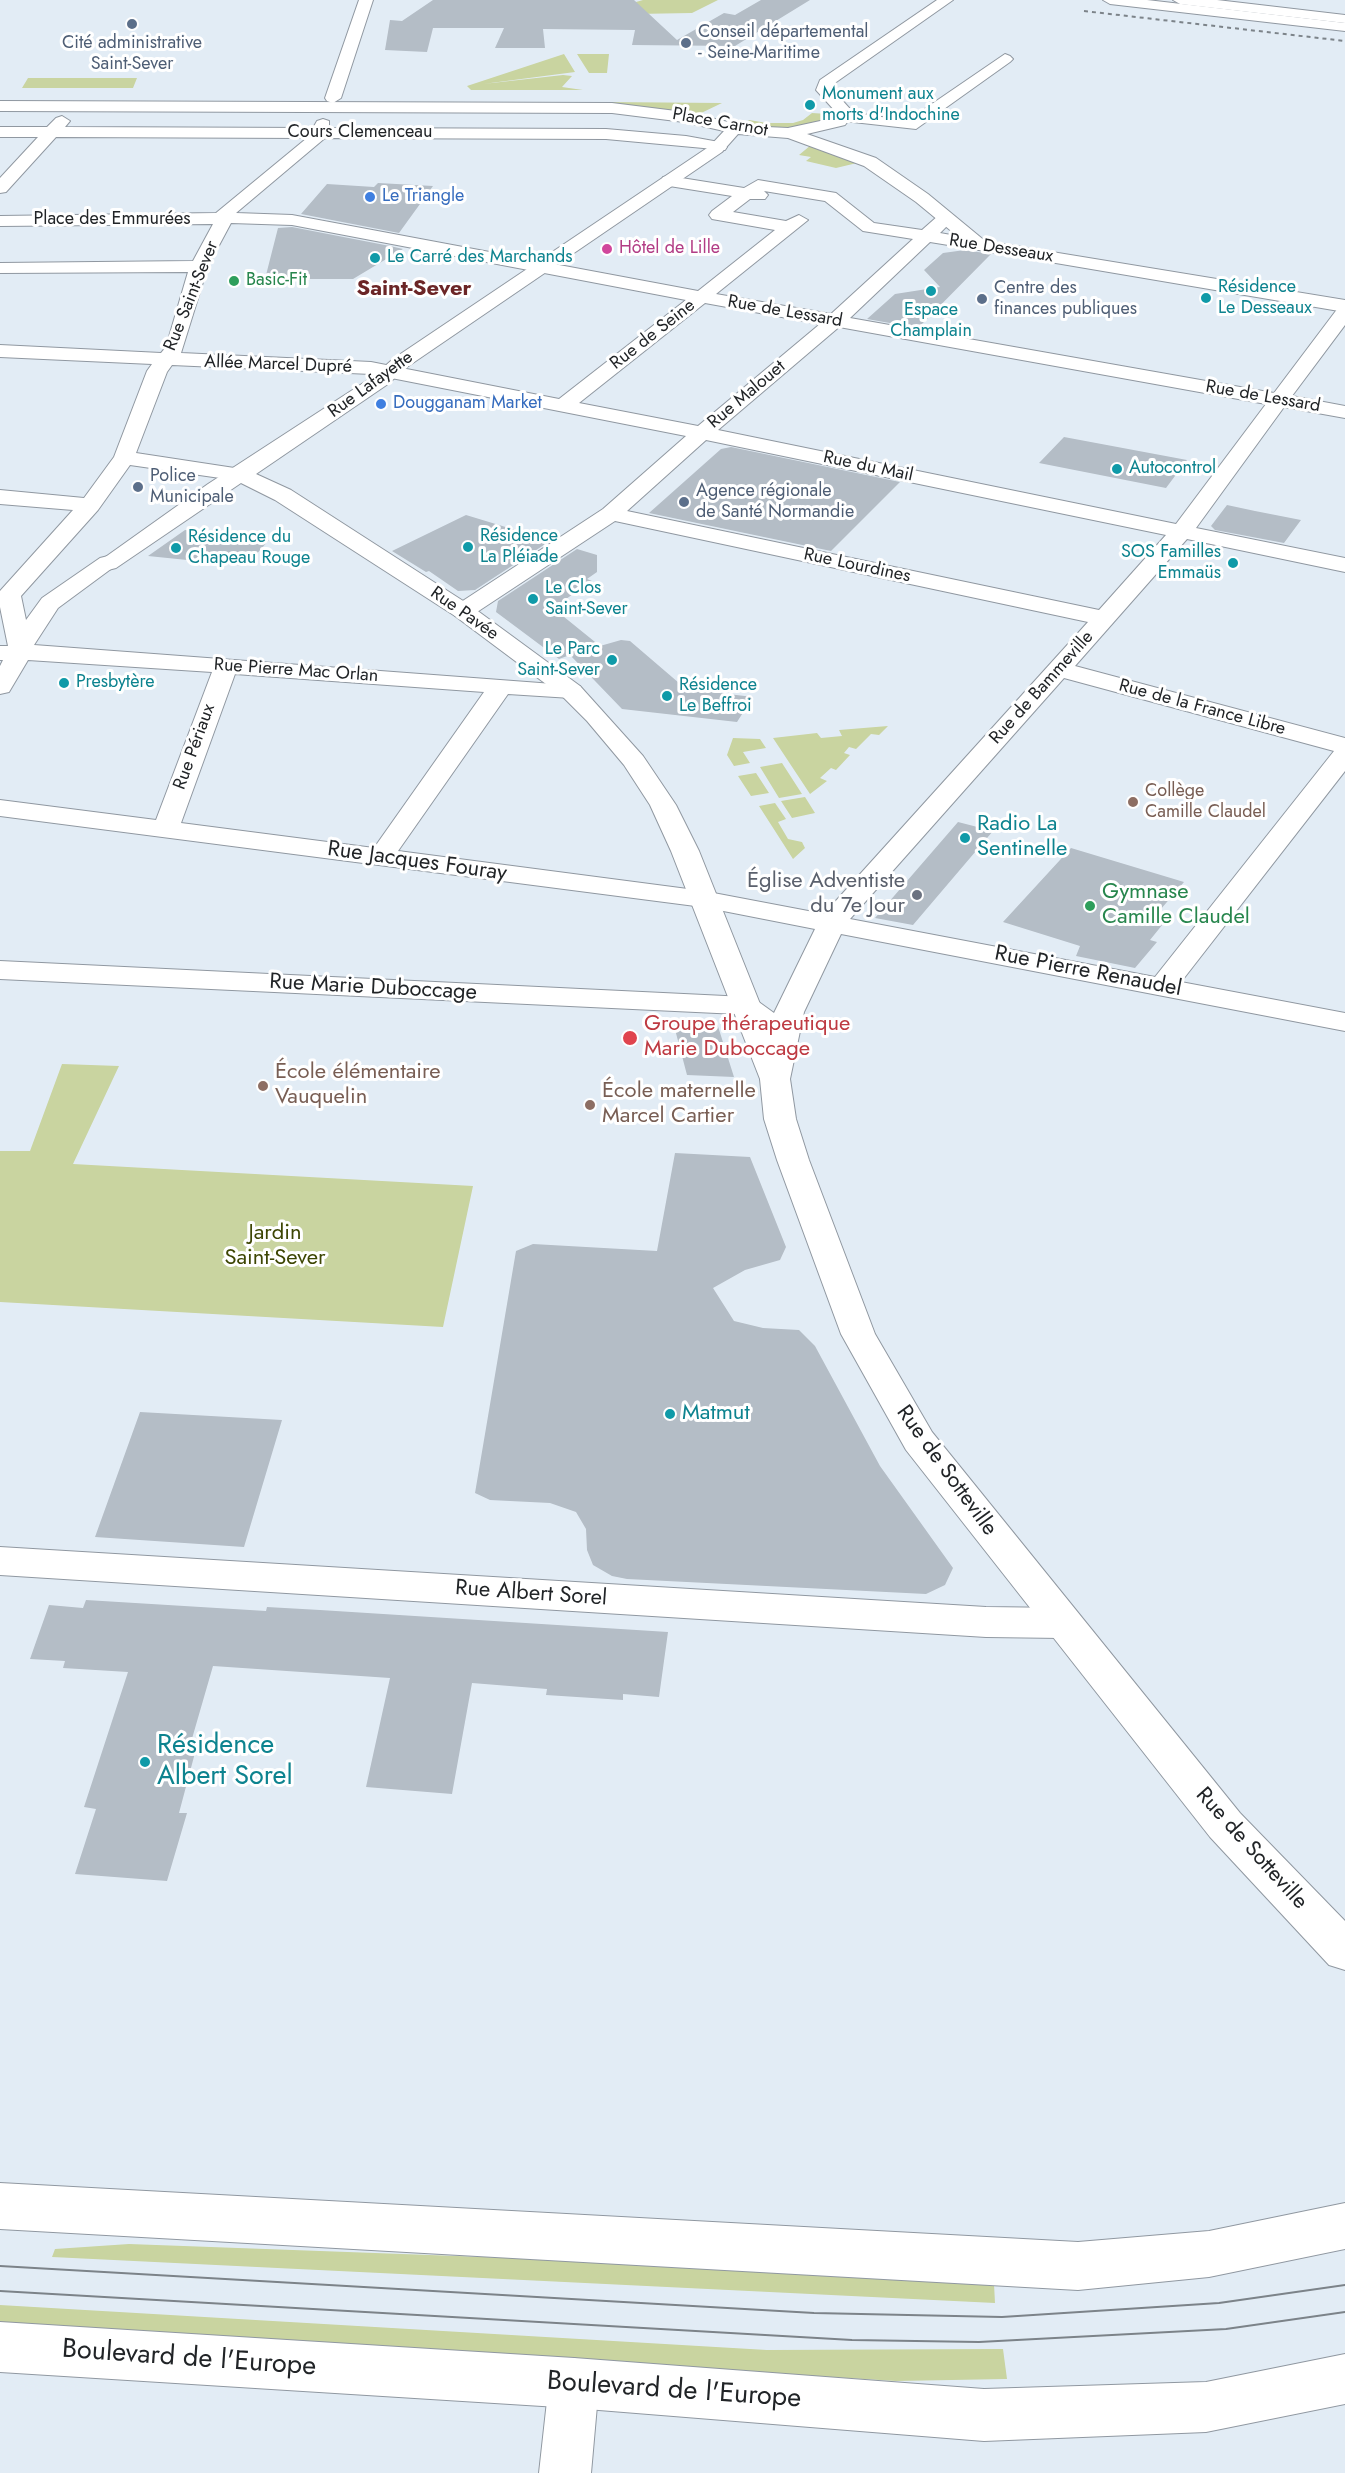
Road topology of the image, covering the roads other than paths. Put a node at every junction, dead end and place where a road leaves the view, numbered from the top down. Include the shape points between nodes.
1 (366, 0) edge
2 (946, 0) edge
3 (1110, 0) edge
4 (1180, 0) edge
5 (1217, 0) edge
6 (1345, 17) edge
7 (1345, 27) edge
8 (1005, 59) dead end
9 (0, 100) edge
10 (332, 102) junction
11 (77, 105) junction
12 (0, 106) edge
13 (568, 107) joint
14 (839, 110) junction
15 (734, 128) junction
16 (0, 132) edge
17 (52, 132) junction
18 (320, 133) junction
19 (788, 133) junction
20 (719, 147) junction
21 (870, 162) junction
22 (669, 182) junction
23 (0, 188) edge
24 (747, 193) junction
25 (786, 200) junction
26 (819, 211) junction
27 (225, 218) junction
28 (945, 219) junction
29 (0, 221) edge
30 (756, 222) junction
31 (789, 227) junction
32 (927, 238) junction
33 (979, 245) junction
34 (199, 266) junction
35 (543, 267) junction
36 (0, 268) edge
37 (702, 297) junction
38 (1345, 306) edge
39 (1345, 312) edge
40 (835, 321) junction
41 (0, 351) edge
42 (165, 361) junction
43 (391, 372) junction
44 (1280, 400) junction
45 (561, 407) junction
46 (1345, 412) edge
47 (702, 433) junction
48 (124, 458) junction
49 (241, 475) junction
50 (0, 497) edge
51 (90, 505) junction
52 (611, 514) junction
53 (1181, 532) junction
54 (1345, 565) edge
55 (5, 598) edge
56 (463, 611) junction
57 (1104, 618) junction
58 (10, 652) edge
59 (226, 666) junction
60 (1059, 669) junction
61 (501, 686) junction
62 (0, 687) edge
63 (571, 692) junction
64 (1345, 746) edge
65 (1345, 754) edge
66 (0, 808) edge
67 (166, 830) junction
68 (381, 857) junction
69 (703, 899) junction
70 (832, 922) junction
71 (0, 970) edge
72 (1163, 986) junction
73 (746, 1006) junction
74 (1345, 1022) edge
75 (783, 1033) junction
76 (775, 1079) junction
77 (0, 1561) edge
78 (1062, 1623) junction
79 (1345, 1952) edge
80 (0, 2206) edge
81 (1345, 2226) edge
82 (0, 2347) edge
83 (1345, 2379) edge
84 (574, 2383) junction
85 (565, 2473) edge

1 - 10 street, Rue Saint-Sever
2 - 14 street via 825,83 824,90
3 - 7 street
4 - 6 street
5 - 6 street
8 - 14 street via 916,122
9 - 10 street, Cours Clemenceau
10 - 11 street, Cours Clemenceau
10 - 13 street, Cours Clemenceau
10 - 18 street, Rue Saint-Sever
11 - 12 street, Cours Clemenceau
11 - 17 street
13 - 15 street, Place Carnot via 656,112
14 - 19 street, Place Carnot via 814,129
14 - 21 street via 853,137 875,157
15 - 19 street, Place Carnot
15 - 20 street, Rue Lafayette
16 - 17 street, Cours Clemenceau
17 - 18 street, Cours Clemenceau
17 - 23 street
18 - 20 street, Cours Clemenceau via 606,134
18 - 27 street, Rue Saint-Sever via 234,204
19 - 21 street
20 - 22 street, Rue Lafayette
21 - 28 street
22 - 24 street
22 - 35 street, Rue Lafayette
24 - 25 street
24 - 26 street via 758,185
24 - 30 street via 718,215
25 - 26 street
25 - 30 street
26 - 31 street, Rue de Seine
26 - 32 street, Rue Desseaux via 868,227
27 - 29 street, Place des Emmurées
27 - 34 street, Rue Saint-Sever
27 - 35 street, Rue de Lessard via 292,220
28 - 32 street, Rue Malouet
28 - 33 street
30 - 31 street
31 - 37 street, Rue de Seine
32 - 33 street, Rue Desseaux
32 - 40 street, Rue Malouet
33 - 38 street, Rue Desseaux
34 - 36 street
34 - 42 street, Rue Saint-Sever via 175,348
35 - 37 street, Rue de Lessard
35 - 43 street, Rue Lafayette
37 - 40 street, Rue de Lessard
37 - 45 street, Rue de Seine
39 - 44 street, Rue de Bammeville
40 - 44 street, Rue de Lessard
40 - 47 street, Rue Malouet
41 - 42 street, Allée Marcel Dupré
42 - 43 street, Allée Marcel Dupré
42 - 48 street, Rue Saint-Sever via 157,371
43 - 45 street, Rue du Mail
43 - 49 street, Rue Lafayette
44 - 46 street, Rue de Lessard
44 - 53 street, Rue de Bammeville
45 - 47 street, Rue du Mail
47 - 52 street, Rue Malouet
47 - 53 street, Rue du Mail
48 - 49 street, Rue Pavée
48 - 51 street, Rue Saint-Sever
49 - 56 street, Rue Pavée via 283,495
49 - 58 street, Rue Lafayette via 50,603 22,644
50 - 51 street
51 - 55 street, Rue Saint-Sever
52 - 56 street, Rue Malouet
52 - 57 street, Rue Lourdines
53 - 54 street, Rue du Mail
53 - 57 street, Rue de Bammeville
55 - 58 street, Rue Saint-Sever
56 - 63 street, Rue Pavée
57 - 60 street, Rue de Bammeville
58 - 59 street, Rue Pierre Mac Orlan
58 - 62 street, Rue Lafayette
59 - 61 street, Rue Pierre Mac Orlan
59 - 67 street, Rue Périaux
60 - 64 street, Rue de la France Libre
60 - 70 street, Rue de Bammeville
61 - 63 street, Rue Pierre Mac Orlan
61 - 68 street
63 - 69 street, Rue Pavée via 634,761 663,805
65 - 72 street
66 - 67 street, Rue Jacques Fouray
67 - 68 street, Rue Jacques Fouray
68 - 69 street, Rue Jacques Fouray
69 - 70 street, Rue Jacques Fouray
69 - 73 street, Rue de Sotteville
70 - 72 street, Rue Pierre Renaudel
70 - 75 street, Rue de Bammeville
71 - 73 street, Rue Marie Duboccage
72 - 74 street, Rue Pierre Renaudel
73 - 75 street
73 - 76 street, Rue de Sotteville
75 - 76 street, Rue de Bammeville
76 - 78 street, Rue de Sotteville via 780,1119 793,1160 858,1334 919,1441
77 - 78 street, Rue Albert Sorel via 962,1621
78 - 79 street, Rue de Sotteville via 1225,1825
80 - 81 street via 1078,2266 1209,2254
82 - 84 street, Boulevard de l'Europe
83 - 84 street, Boulevard de l'Europe via 1206,2407 984,2415
84 - 85 street

